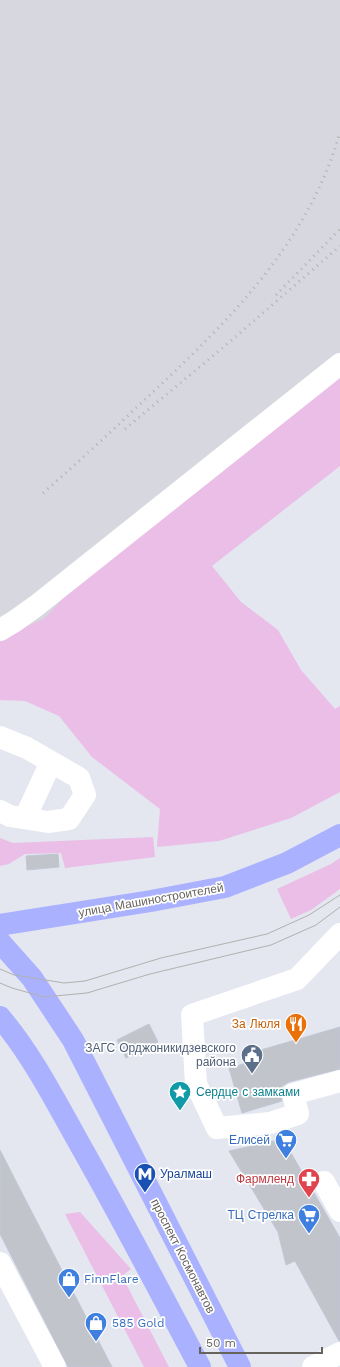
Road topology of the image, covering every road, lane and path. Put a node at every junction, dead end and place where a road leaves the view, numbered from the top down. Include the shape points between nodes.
1 (340, 364) edge
2 (0, 630) edge
3 (1, 744) edge
4 (50, 762) junction
5 (0, 810) edge
6 (25, 818) junction
7 (340, 835) edge
8 (0, 926) edge
9 (340, 934) edge
10 (0, 942) edge
11 (0, 1017) edge
12 (340, 1081) edge
13 (324, 1182) dead end
14 (340, 1211) edge
15 (0, 1263) edge
16 (340, 1353) edge
17 (55, 1367) edge
18 (200, 1367) edge
19 (240, 1367) edge
20 (313, 1367) edge

1 - 2 lane via 42,601
3 - 4 lane via 27,748
4 - 6 lane
4 - 6 lane via 79,778 85,795 69,819 48,822
5 - 6 lane via 10,816
7 - 8 main road, улица Машиностроителей via 287,863 225,887
9 - 12 lane via 297,979 192,1015 196,1084 217,1128 270,1123 298,1114 293,1094
10 - 19 main road, проспект Космонавтов via 32,978 73,1040
11 - 18 main road via 49,1088
13 - 14 lane
15 - 17 lane
16 - 20 lane

